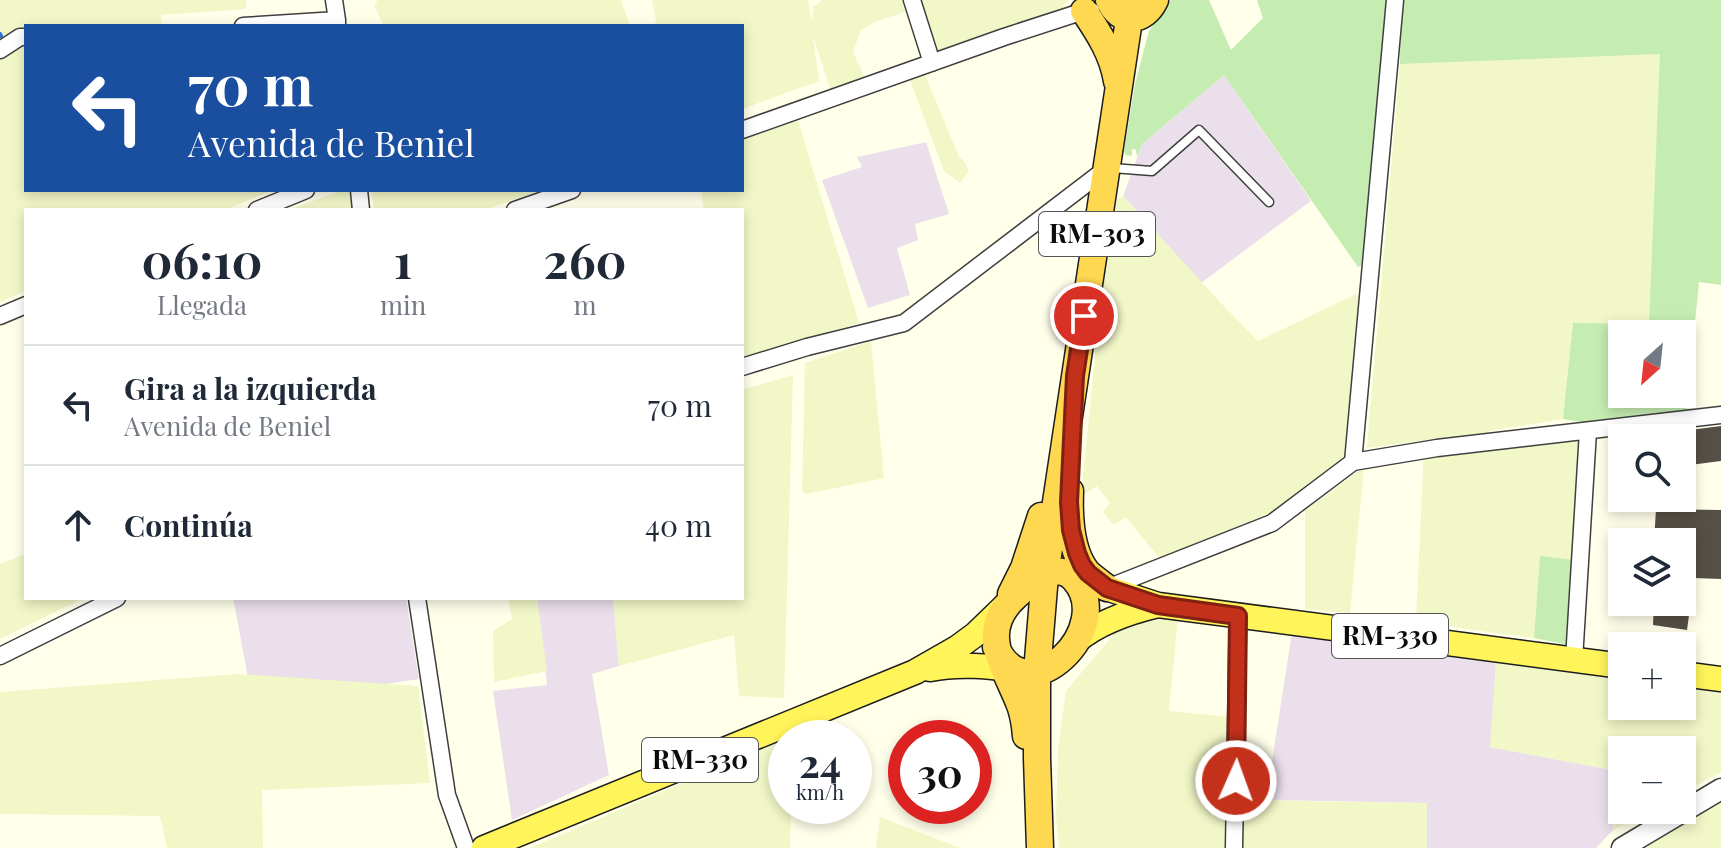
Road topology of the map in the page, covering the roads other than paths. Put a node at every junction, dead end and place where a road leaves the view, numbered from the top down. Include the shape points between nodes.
1 (334, 0) edge
2 (912, 0) edge
3 (1395, 0) edge
4 (1088, 4) edge
5 (1138, 6) edge
6 (337, 23) edge
7 (306, 24) edge
8 (24, 37) edge
9 (0, 50) edge
10 (932, 63) junction
11 (1119, 93) junction
12 (744, 129) edge
13 (1107, 168) junction
14 (301, 192) edge
15 (566, 192) edge
16 (1269, 202) dead end
17 (262, 208) edge
18 (521, 208) edge
19 (24, 306) edge
20 (0, 316) edge
21 (744, 366) edge
22 (1075, 376) junction
23 (1721, 415) edge
24 (1588, 431) junction
25 (1353, 462) junction
26 (1045, 575) junction
27 (1086, 576) junction
28 (113, 600) edge
29 (417, 600) edge
30 (1006, 605) junction
31 (1158, 605) junction
32 (1238, 616) junction
33 (1076, 641) junction
34 (0, 656) edge
35 (1574, 660) junction
36 (1608, 664) edge
37 (1008, 669) junction
38 (915, 672) junction
39 (1696, 676) edge
40 (1721, 679) edge
41 (1721, 789) edge
42 (466, 848) edge
43 (484, 848) edge
44 (1040, 848) edge
45 (1234, 848) edge
46 (1622, 848) edge

1 - 6 street
2 - 10 street
3 - 25 street
4 - 5 street
4 - 10 street
4 - 11 highway
5 - 11 highway, RM-303
6 - 7 street
8 - 9 street
10 - 12 street
11 - 13 highway, RM-303
13 - 16 lane via 1152,171 1199,130
13 - 21 street via 904,323
13 - 22 highway, RM-303
14 - 17 street
15 - 18 street
19 - 20 street
22 - 26 highway, RM-303
22 - 27 highway via 1069,502 1071,530
22 - 30 highway via 1038,529
23 - 24 street
24 - 25 street
24 - 35 street
25 - 27 street via 1272,523
26 - 27 highway via 1061,571
26 - 30 highway
26 - 37 highway, RM-303
27 - 31 main road
27 - 33 highway via 1086,617
28 - 34 street
29 - 42 street via 447,795
30 - 37 highway via 996,628
30 - 38 main road via 957,648
31 - 32 main road, RM-330
31 - 33 main road via 1095,627
32 - 35 main road, RM-330
32 - 45 street
33 - 37 highway via 1055,664
33 - 44 highway via 1055,690
35 - 36 main road, RM-330
37 - 38 main road via 953,666
37 - 44 highway via 1024,718
38 - 43 main road, RM-330
39 - 40 main road
41 - 46 street

